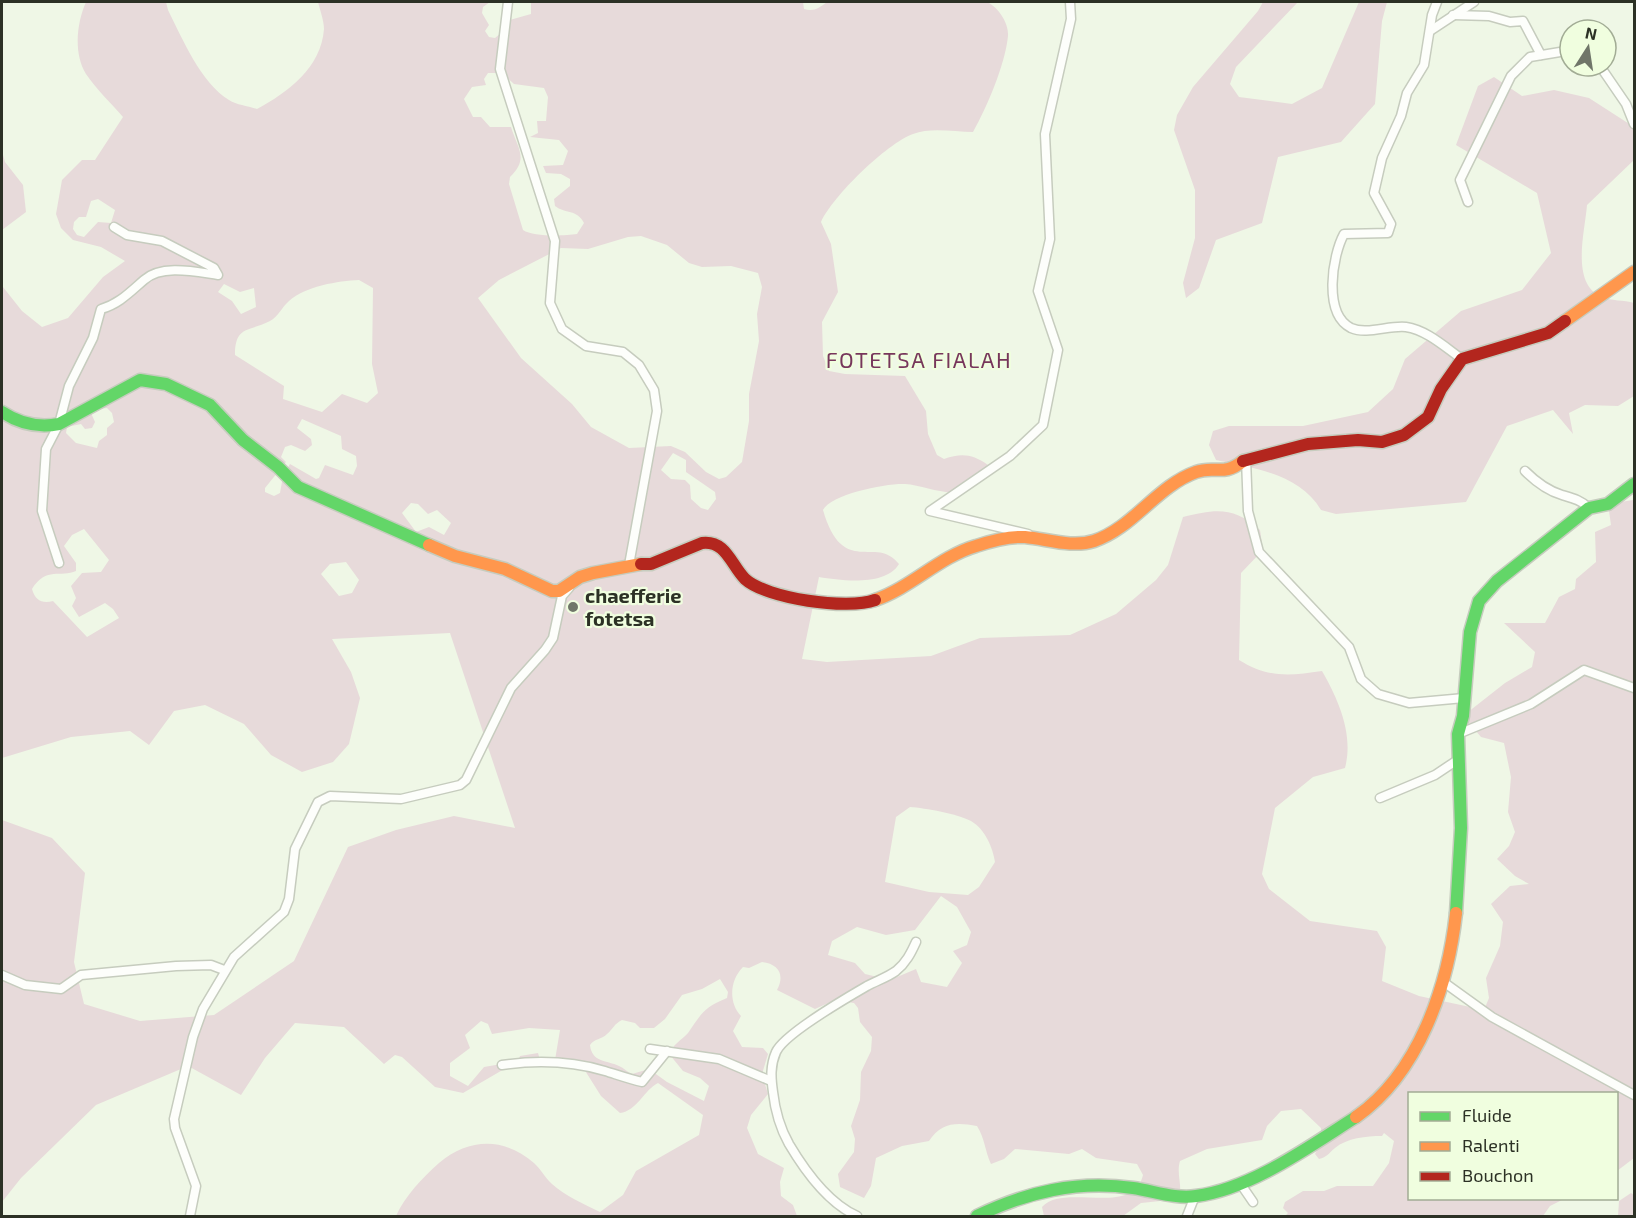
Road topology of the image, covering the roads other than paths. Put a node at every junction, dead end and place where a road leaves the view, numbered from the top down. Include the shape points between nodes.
1 (508, 2) edge
2 (1070, 2) edge
3 (1437, 2) edge
4 (1474, 2) edge
5 (1453, 15) junction
6 (1430, 31) junction
7 (1558, 52) edge
8 (1541, 55) junction
9 (1608, 78) edge
10 (1635, 124) edge
11 (1468, 202) dead end
12 (114, 227) dead end
13 (1635, 272) edge
14 (1462, 359) junction
15 (2, 412) edge
16 (58, 424) junction
17 (1246, 459) junction
18 (1525, 471) dead end
19 (1635, 484) edge
20 (1589, 508) junction
21 (1048, 539) junction
22 (59, 563) dead end
23 (629, 565) junction
24 (580, 577) junction
25 (1635, 688) edge
26 (1464, 698) junction
27 (1458, 734) junction
28 (1459, 759) junction
29 (1380, 798) dead end
30 (916, 942) dead end
31 (224, 970) junction
32 (2, 975) edge
33 (1442, 981) junction
34 (650, 1049) dead end
35 (667, 1051) junction
36 (502, 1065) dead end
37 (771, 1081) junction
38 (1635, 1095) edge
39 (1240, 1183) junction
40 (1195, 1196) junction
41 (1252, 1202) dead end
42 (190, 1216) edge
43 (857, 1216) edge
44 (977, 1216) edge
45 (1187, 1216) edge

1 - 23 street via 500,69 555,241 550,303 562,329 586,346 622,352 639,365 654,390 657,411
2 - 21 street via 1071,20 1045,134 1050,239 1038,291 1058,350 1043,425 1010,456 930,511
3 - 6 street
4 - 5 street
5 - 6 street
5 - 8 street via 1523,21
6 - 14 street via 1424,65 1407,93 1382,158 1374,193 1391,224 1388,233 1344,234 1333,278 1332,302 1352,328 1406,327 1431,337
7 - 8 street
8 - 11 street via 1530,57 1511,76 1478,141 1460,180
9 - 10 street
12 - 16 street via 127,235 162,241 214,268 218,275 190,271 155,273 113,305 101,309 93,338 69,386
13 - 14 street via 1548,333
14 - 17 street via 1440,388 1428,417 1404,435 1382,442 1308,444
15 - 16 street via 25,424 45,428
16 - 22 street via 46,449 42,511
16 - 24 street via 140,380 166,384 210,405 243,440 298,487 455,556 505,569 552,591 559,591
17 - 21 street via 1232,470 1197,471 1171,486 1117,529 1093,541
17 - 26 street via 1248,512 1259,552 1349,647 1361,679 1378,694 1409,704
18 - 20 street via 1535,481
19 - 20 street via 1608,504
20 - 26 street via 1497,581 1479,601 1470,632
21 - 23 street via 1023,537 974,546 943,560 897,592 870,602 841,605 764,590 746,580 723,549 711,542 651,564
23 - 24 street
24 - 31 street via 562,596 553,638 511,688 466,780 451,789 401,799 330,796 318,802 295,849 284,912
25 - 27 street via 1584,670 1531,704
26 - 27 street
27 - 28 street
28 - 29 street
28 - 33 street via 1461,879 1455,929
30 - 37 street via 895,972 794,1033 777,1050
31 - 32 street via 211,965 81,975 61,989 25,985
31 - 42 street via 197,1024 174,1119 196,1186
33 - 38 street via 1492,1017
33 - 39 street via 1432,1014 1407,1061 1381,1097 1347,1122
34 - 35 street
35 - 36 street via 642,1082 554,1062
35 - 37 street via 719,1059
37 - 43 street via 778,1119 800,1162 846,1212
39 - 40 street via 1222,1192
39 - 41 street
40 - 44 street via 1164,1196 1128,1187 1068,1185 1032,1192
40 - 45 street

